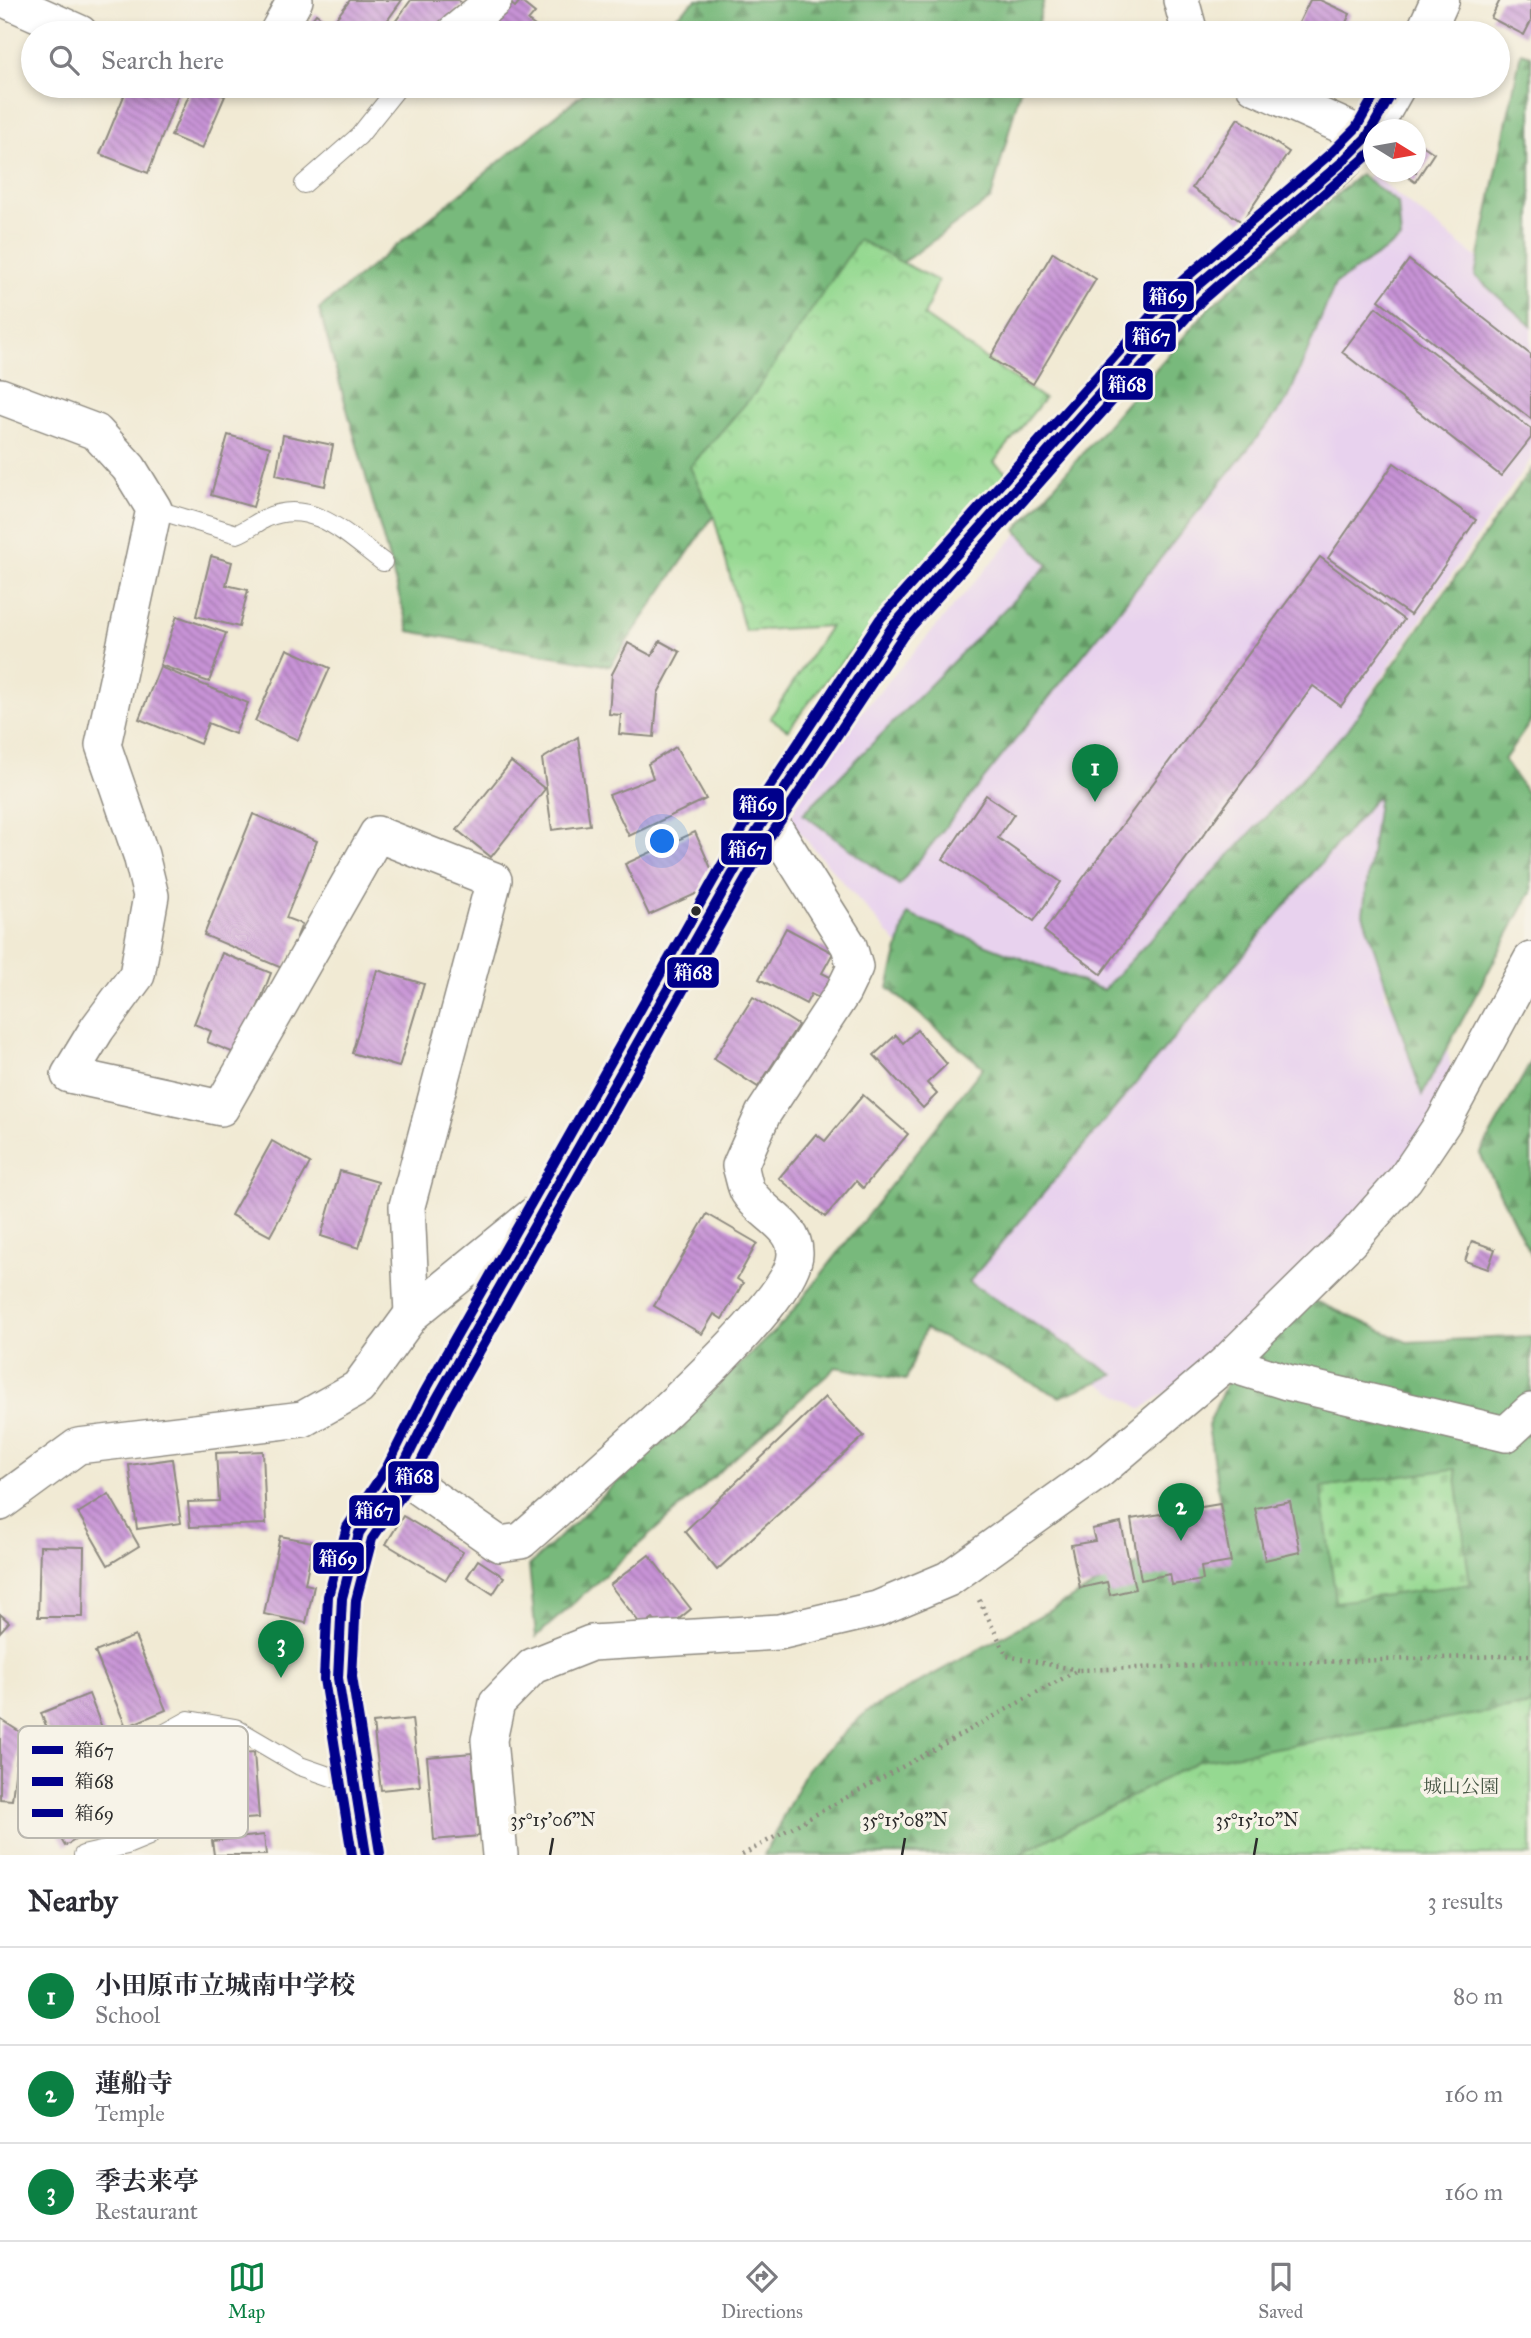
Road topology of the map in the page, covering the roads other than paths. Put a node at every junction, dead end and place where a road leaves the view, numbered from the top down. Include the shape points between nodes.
1 (6, 0) edge
2 (295, 0) edge
3 (494, 0) edge
4 (1181, 0) edge
5 (1440, 0) edge
6 (53, 21) edge
7 (284, 21) edge
8 (469, 21) edge
9 (1187, 21) edge
10 (1430, 21) edge
11 (389, 98) edge
12 (1281, 98) edge
13 (1389, 98) edge
14 (1377, 119) edge
15 (1363, 135) edge
16 (1363, 141) edge
17 (304, 184) dead end
18 (0, 396) edge
19 (154, 509) junction
20 (383, 562) dead end
21 (767, 816) junction
22 (1531, 960) edge
23 (544, 1207) junction
24 (412, 1314) junction
25 (1226, 1363) junction
26 (1531, 1411) edge
27 (399, 1474) junction
28 (0, 1503) edge
29 (179, 1726) edge
30 (224, 1726) edge
31 (248, 1736) edge
32 (357, 1786) junction
33 (144, 1838) edge
34 (83, 1855) edge
35 (366, 1855) edge
36 (500, 1855) edge

1 - 6 street
2 - 7 street
3 - 8 street
4 - 9 street
5 - 10 street
11 - 17 lane via 359,136
12 - 15 street
13 - 14 street
16 - 21 street via 1192,290 1010,493 892,627
18 - 19 street via 96,432 129,468
19 - 20 lane via 237,534 267,517 301,509 326,520
19 - 24 street via 103,745 151,896 137,975 69,1075 221,1108 377,834 494,880 407,1206
21 - 23 street
21 - 27 street via 849,946 855,967 844,992 763,1114 740,1167 749,1193 792,1237 795,1256 785,1280 760,1317 680,1398 521,1541 499,1544
22 - 25 street via 1444,1121 1405,1179 1350,1241
23 - 24 street
23 - 27 street
24 - 28 street via 358,1388 303,1419 78,1446
25 - 26 street via 1286,1382 1506,1434
25 - 36 street via 1100,1470 948,1579 877,1609 779,1632 591,1643 533,1666 498,1703 488,1740
27 - 32 street via 359,1533 342,1598 338,1678
29 - 30 lane via 190,1720
31 - 32 lane via 300,1766
32 - 35 street
33 - 34 lane

